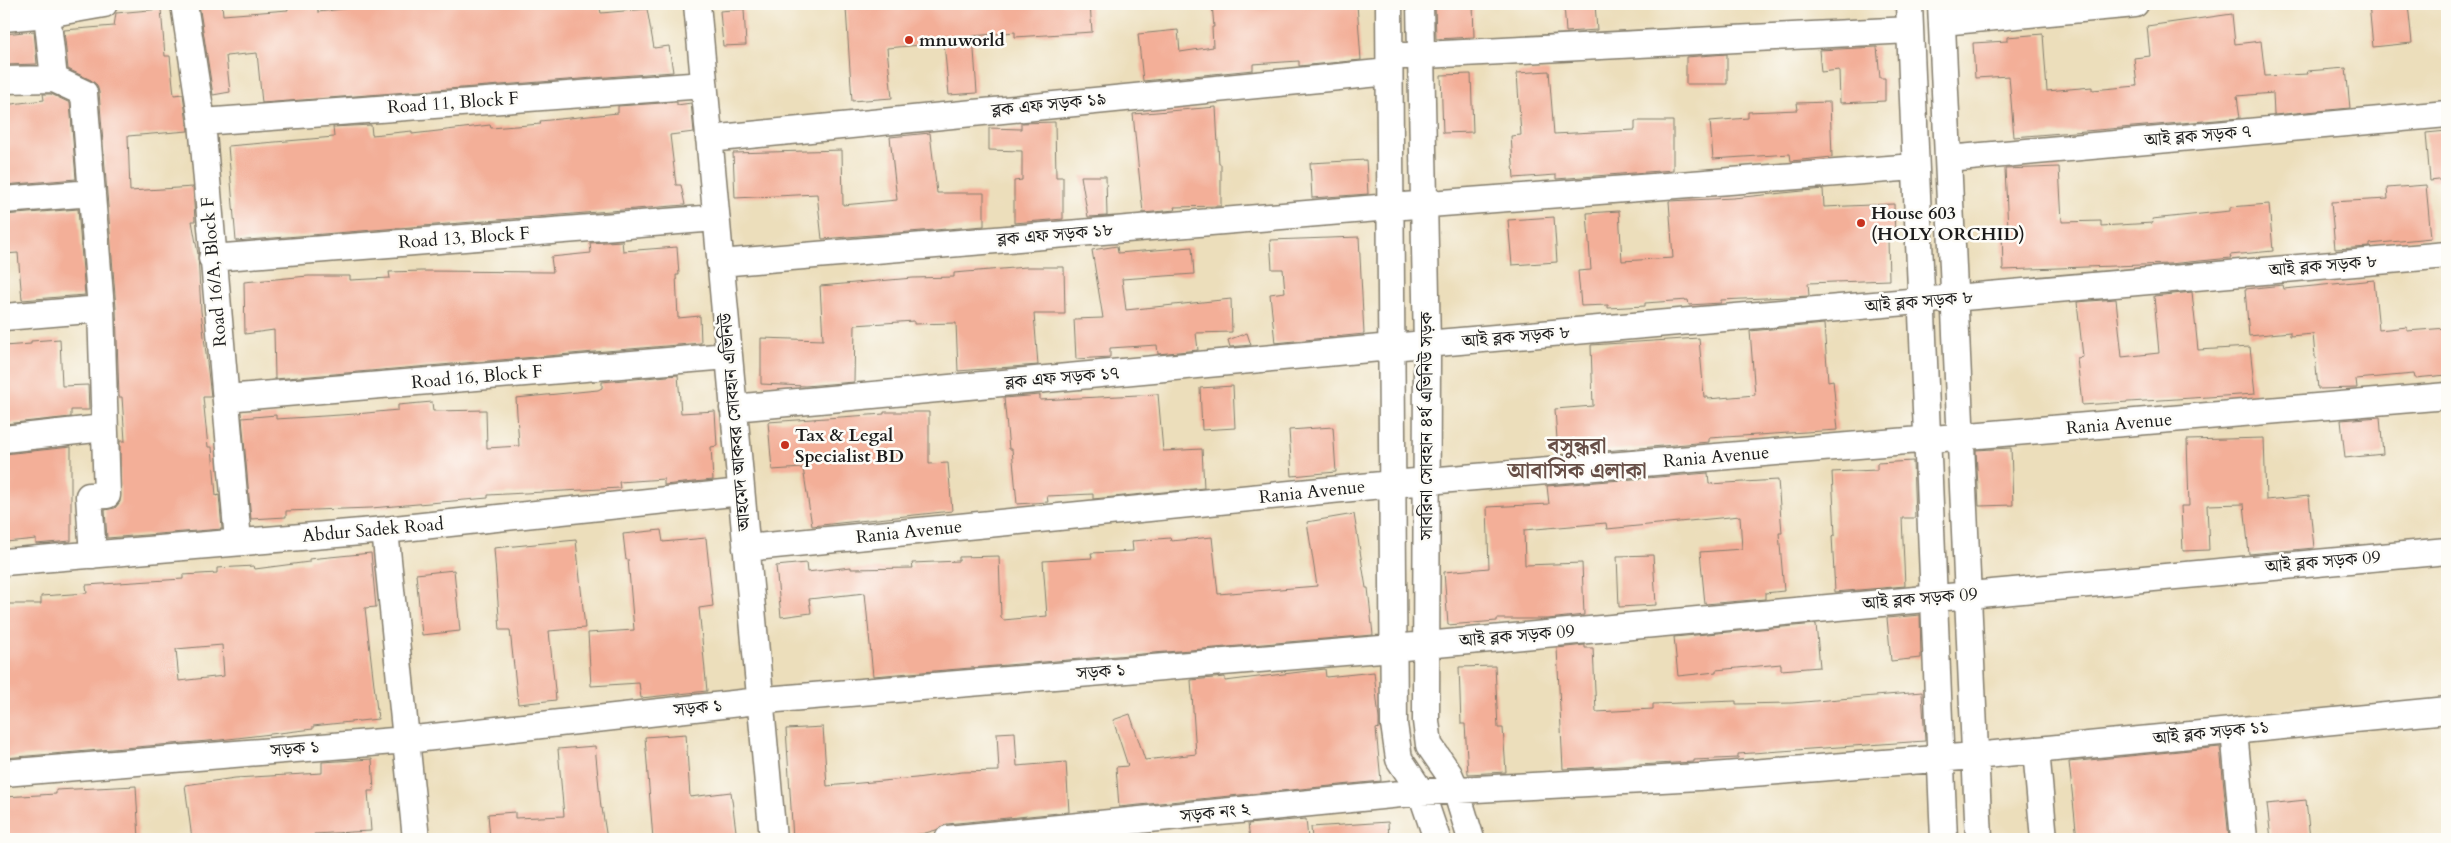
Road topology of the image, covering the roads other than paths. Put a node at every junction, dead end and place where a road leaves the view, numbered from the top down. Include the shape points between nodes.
1 (104, 4) edge
2 (184, 4) edge
3 (697, 4) edge
4 (715, 4) edge
5 (1388, 4) edge
6 (1420, 4) edge
7 (1909, 4) edge
8 (2135, 4) edge
9 (1941, 13) edge
10 (48, 14) junction
11 (4, 18) edge
12 (1910, 30) junction
13 (1421, 56) junction
14 (1389, 65) junction
15 (54, 79) junction
16 (4, 80) edge
17 (704, 85) junction
18 (2447, 114) edge
19 (202, 122) junction
20 (718, 138) junction
21 (1948, 159) junction
22 (1915, 167) junction
23 (92, 192) junction
24 (4, 200) edge
25 (1423, 205) junction
26 (1390, 208) junction
27 (716, 218) junction
28 (2447, 255) edge
29 (212, 258) junction
30 (729, 262) junction
31 (1954, 299) junction
32 (1921, 301) junction
33 (101, 309) junction
34 (4, 317) edge
35 (1427, 345) junction
36 (1391, 347) junction
37 (728, 356) junction
38 (2447, 396) edge
39 (226, 398) junction
40 (742, 408) junction
41 (104, 428) junction
42 (1961, 438) junction
43 (4, 439) edge
44 (1927, 440) junction
45 (1426, 481) junction
46 (1392, 484) junction
47 (741, 492) junction
48 (385, 530) junction
49 (238, 541) junction
50 (755, 547) junction
51 (2447, 551) edge
52 (93, 555) junction
53 (4, 562) edge
54 (1968, 594) junction
55 (1934, 597) junction
56 (1425, 645) junction
57 (1393, 648) junction
58 (768, 700) junction
59 (2447, 710) edge
60 (2234, 731) junction
61 (406, 740) junction
62 (2036, 750) junction
63 (1975, 756) junction
64 (1940, 759) junction
65 (4, 773) edge
66 (1456, 790) junction
67 (1422, 792) junction
68 (416, 839) edge
69 (772, 839) edge
70 (790, 839) edge
71 (948, 839) edge
72 (1437, 839) edge
73 (1471, 839) edge
74 (1944, 839) edge
75 (1979, 839) edge
76 (2044, 839) edge
77 (2244, 839) edge

1 - 10 street
2 - 19 street, Road 16/A, Block F
3 - 17 street, আহমেদ আকবর সোবহান এভিনিউ
4 - 20 street, আহমেদ আকবর সোবহান এভিনিউ
5 - 14 street, সাবরিনা সোবহান ৪র্থ এভিনিউ সড়ক
6 - 13 street, সাবরিনা সোবহান ৪র্থ এভিনিউ সড়ক
7 - 12 street
8 - 9 street
9 - 21 street
10 - 11 street
10 - 15 street
12 - 13 street, ব্লক এফ সড়ক ১৯
12 - 22 street
13 - 14 street, ব্লক এফ সড়ক ১৯
13 - 25 street, সাবরিনা সোবহান ৪র্থ এভিনিউ সড়ক
14 - 20 street, ব্লক এফ সড়ক ১৯
14 - 26 street, সাবরিনা সোবহান ৪র্থ এভিনিউ সড়ক
15 - 16 street
15 - 23 street via 84,93
17 - 19 street, Road 11, Block F
17 - 20 street, আহমেদ আকবর সোবহান এভিনিউ
18 - 21 street, আই ব্লক সড়ক ৭
19 - 29 street, Road 16/A, Block F
20 - 27 street, আহমেদ আকবর সোবহান এভিনিউ
20 - 30 street, আহমেদ আকবর সোবহান এভিনিউ
21 - 31 street
22 - 25 street, ব্লক এফ সড়ক ১৮
22 - 32 street
23 - 24 street
23 - 33 street
25 - 26 street, ব্লক এফ সড়ক ১৮
25 - 35 street, সাবরিনা সোবহান ৪র্থ এভিনিউ সড়ক
26 - 30 street, ব্লক এফ সড়ক ১৮
26 - 36 street, সাবরিনা সোবহান ৪র্থ এভিনিউ সড়ক
27 - 29 street, Road 13, Block F
27 - 30 street, আহমেদ আকবর সোবহান এভিনিউ
28 - 31 street, আই ব্লক সড়ক ৮
29 - 39 street, Road 16/A, Block F
30 - 37 street, আহমেদ আকবর সোবহান এভিনিউ
30 - 40 street, আহমেদ আকবর সোবহান এভিনিউ
31 - 32 street, আই ব্লক সড়ক ৮
31 - 42 street
32 - 35 street, আই ব্লক সড়ক ৮
32 - 44 street
33 - 34 street
33 - 41 street
35 - 36 street, আই ব্লক সড়ক ৮
35 - 45 street, সাবরিনা সোবহান ৪র্থ এভিনিউ সড়ক
36 - 40 street, ব্লক এফ সড়ক ১৭
36 - 46 street, সাবরিনা সোবহান ৪র্থ এভিনিউ সড়ক
37 - 39 street, Road 16, Block F
37 - 40 street, আহমেদ আকবর সোবহান এভিনিউ
38 - 42 street, Rania Avenue
39 - 49 street, Road 16/A, Block F
40 - 47 street, আহমেদ আকবর সোবহান এভিনিউ
40 - 50 street, আহমেদ আকবর সোবহান এভিনিউ
41 - 43 street
41 - 52 street via 108,495 89,496
42 - 44 street, Rania Avenue
42 - 54 street
44 - 45 street, Rania Avenue
44 - 55 street
45 - 46 street, Rania Avenue
45 - 56 street, সাবরিনা সোবহান ৪র্থ এভিনিউ সড়ক
46 - 50 street, Rania Avenue
46 - 57 street, সাবরিনা সোবহান ৪র্থ এভিনিউ সড়ক
47 - 48 street, Abdur Sadek Road
47 - 50 street, আহমেদ আকবর সোবহান এভিনিউ
48 - 49 street, Abdur Sadek Road
48 - 61 street
49 - 52 street, Abdur Sadek Road
50 - 58 street, আহমেদ আকবর সোবহান এভিনিউ
51 - 54 street, আই ব্লক সড়ক 09
52 - 53 street, Abdur Sadek Road
54 - 55 street, আই ব্লক সড়ক 09
54 - 63 street
55 - 56 street, আই ব্লক সড়ক 09
55 - 64 street
56 - 57 street, আই ব্লক সড়ক 09
56 - 66 street, সাবরিনা সোবহান ৪র্থ এভিনিউ সড়ক via 1429,745
57 - 58 street, সড়ক ১
57 - 67 street, সাবরিনা সোবহান ৪র্থ এভিনিউ সড়ক via 1394,724 1399,759
58 - 61 street, সড়ক ১
58 - 69 street, আহমেদ আকবর সোবহান এভিনিউ
58 - 70 street, আহমেদ আকবর সোবহান এভিনিউ
59 - 60 street, আই ব্লক সড়ক ১১
60 - 62 street, আই ব্লক সড়ক ১১
60 - 77 street
61 - 65 street, সড়ক ১
61 - 68 street
62 - 63 street, আই ব্লক সড়ক ১১
62 - 76 street
63 - 64 street, আই ব্লক সড়ক ১১
63 - 75 street
64 - 66 street, সড়ক নং ২ via 1699,777
64 - 74 street
66 - 67 street, সড়ক নং ২
66 - 73 street, সাবরিনা সোবহান ৪র্থ এভিনিউ সড়ক
67 - 71 street, সড়ক নং ২
67 - 72 street, সাবরিনা সোবহান ৪র্থ এভিনিউ সড়ক

